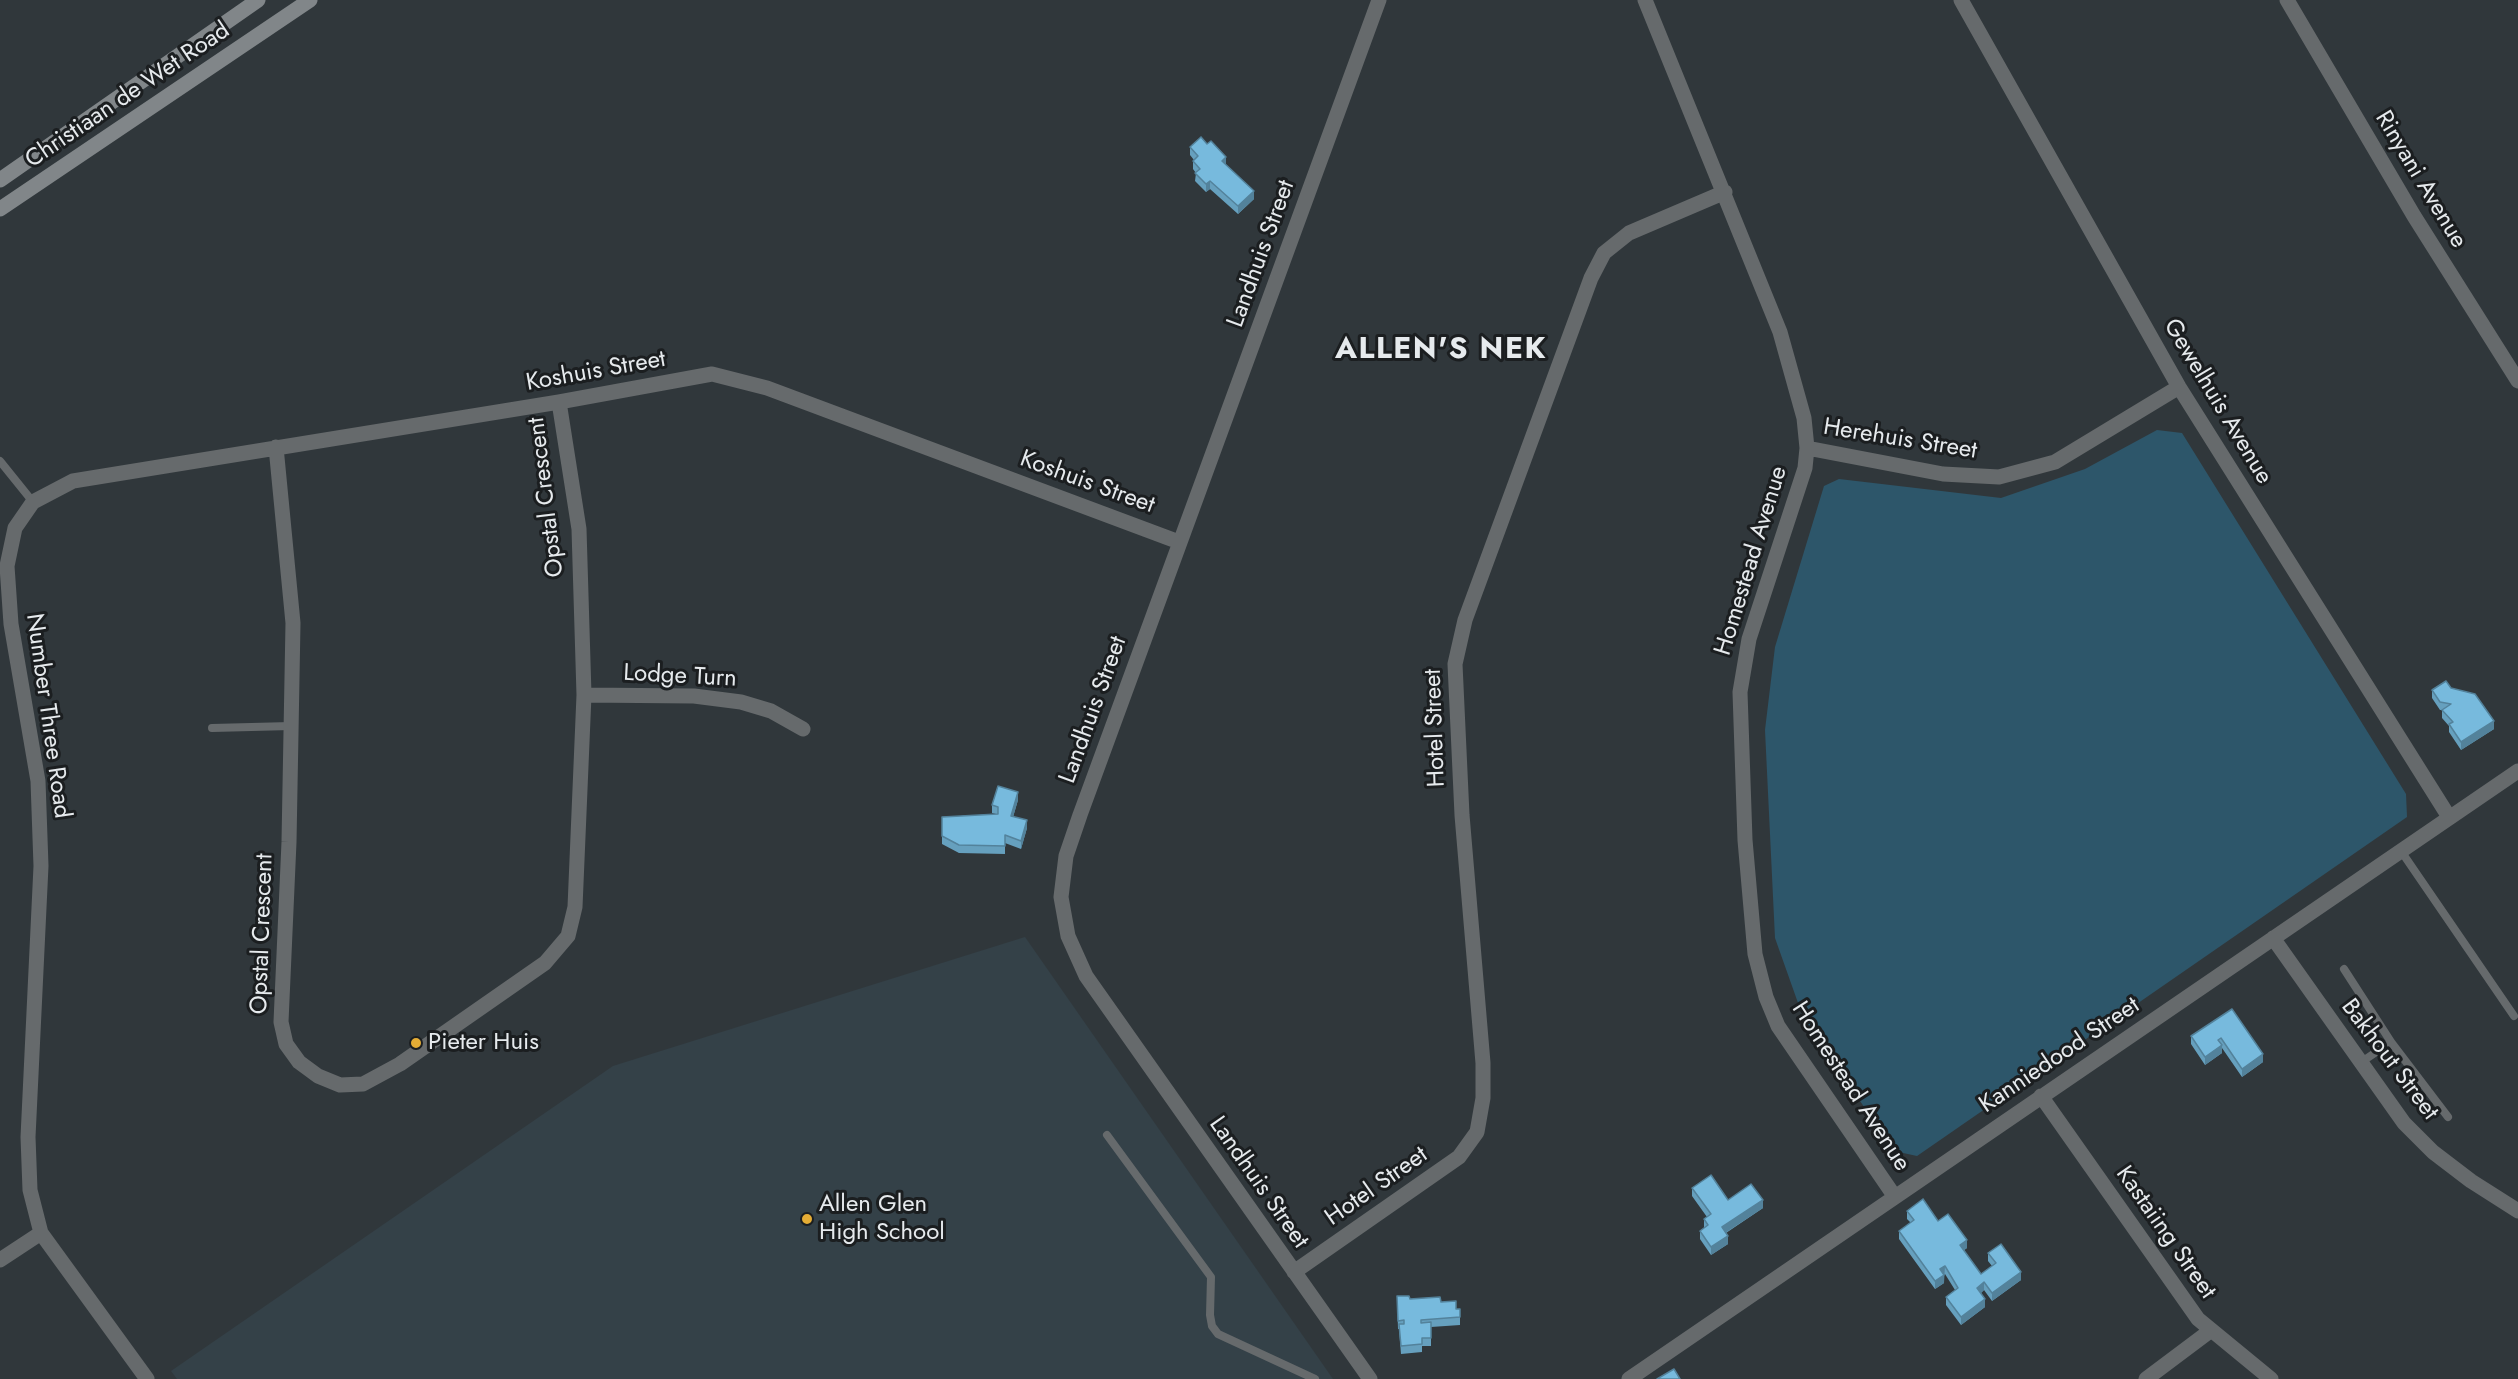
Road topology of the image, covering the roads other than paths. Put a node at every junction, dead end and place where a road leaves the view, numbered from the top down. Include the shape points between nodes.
1 (258, 0) edge
2 (310, 0) edge
3 (1379, 0) edge
4 (1645, 0) edge
5 (1961, 0) edge
6 (2287, 0) edge
7 (0, 180) edge
8 (1725, 192) junction
9 (0, 209) edge
10 (2518, 381) edge
11 (2178, 387) junction
12 (559, 402) junction
13 (276, 447) junction
14 (1807, 448) junction
15 (0, 461) edge
16 (33, 502) junction
17 (15, 528) joint
18 (1179, 542) junction
19 (584, 695) junction
20 (291, 726) junction
21 (212, 728) dead end
22 (803, 729) dead end
23 (2518, 771) edge
24 (2449, 817) junction
25 (2401, 851) junction
26 (2273, 938) junction
27 (2344, 969) dead end
28 (2514, 1016) dead end
29 (2391, 1042) junction
30 (2360, 1063) junction
31 (2041, 1096) junction
32 (2448, 1117) dead end
33 (1107, 1135) dead end
34 (1895, 1197) junction
35 (2518, 1211) edge
36 (41, 1233) junction
37 (0, 1260) edge
38 (1294, 1272) junction
39 (2210, 1331) junction
40 (147, 1379) edge
41 (1315, 1379) edge
42 (1370, 1379) edge
43 (1629, 1379) edge
44 (2146, 1379) edge
45 (2271, 1379) edge

1 - 7 main road, Christiaan de Wet Road
2 - 9 main road, Christiaan de Wet Road
3 - 18 street, Landhuis Street
4 - 8 street, Homestead Avenue
5 - 11 street, Gewelhuis Avenue
6 - 10 street, Rinyani Avenue via 2414,216
8 - 14 street, Homestead Avenue via 1790,360
8 - 38 street, Hotel Street via 1629,233 1604,253 1591,278 1465,620 1455,664 1462,815 1483,1063 1484,1098 1477,1132 1459,1157
11 - 14 street, Herehuis Street via 2055,462 1999,477 1943,474
11 - 24 street, Gewelhuis Avenue
12 - 13 street, Koshuis Street
12 - 18 street, Koshuis Street via 712,374 740,380
12 - 19 street, Opstal Crescent via 579,529
13 - 16 street, Koshuis Street via 73,481
13 - 20 street, Opstal Crescent via 293,612
14 - 34 street, Homestead Avenue via 1800,486 1749,639 1740,692 1752,934 1759,973 1778,1026
15 - 16 lane
16 - 17 street, Koshuis Street
17 - 36 street, Number Three Road via 8,557 9,595 38,782 41,866 28,1137 30,1190
18 - 38 street, Landhuis Street via 1066,856 1062,911 1086,976
19 - 20 street, Opstal Crescent via 575,907 568,936 544,963 400,1064 363,1084 340,1085 299,1062 286,1044 281,1022
19 - 22 street, Lodge Turn via 694,696 741,702 771,711
20 - 21 lane
23 - 24 street, Kanniedood Street
24 - 25 street, Kanniedood Street
25 - 26 street, Kanniedood Street
25 - 28 lane
26 - 30 street, Bakhout Street
26 - 31 street, Kanniedood Street
27 - 29 lane
29 - 30 lane
29 - 32 lane
30 - 35 street, Bakhout Street via 2404,1123 2425,1144
31 - 34 street, Kanniedood Street
31 - 39 street, Kastaiing Street via 2180,1296
33 - 41 lane via 1211,1277 1210,1315 1218,1334
34 - 43 street, Kanniedood Street
36 - 37 street
36 - 40 street, Number Three Road
38 - 42 street, Landhuis Street
39 - 44 street
39 - 45 street, Kastaiing Street

